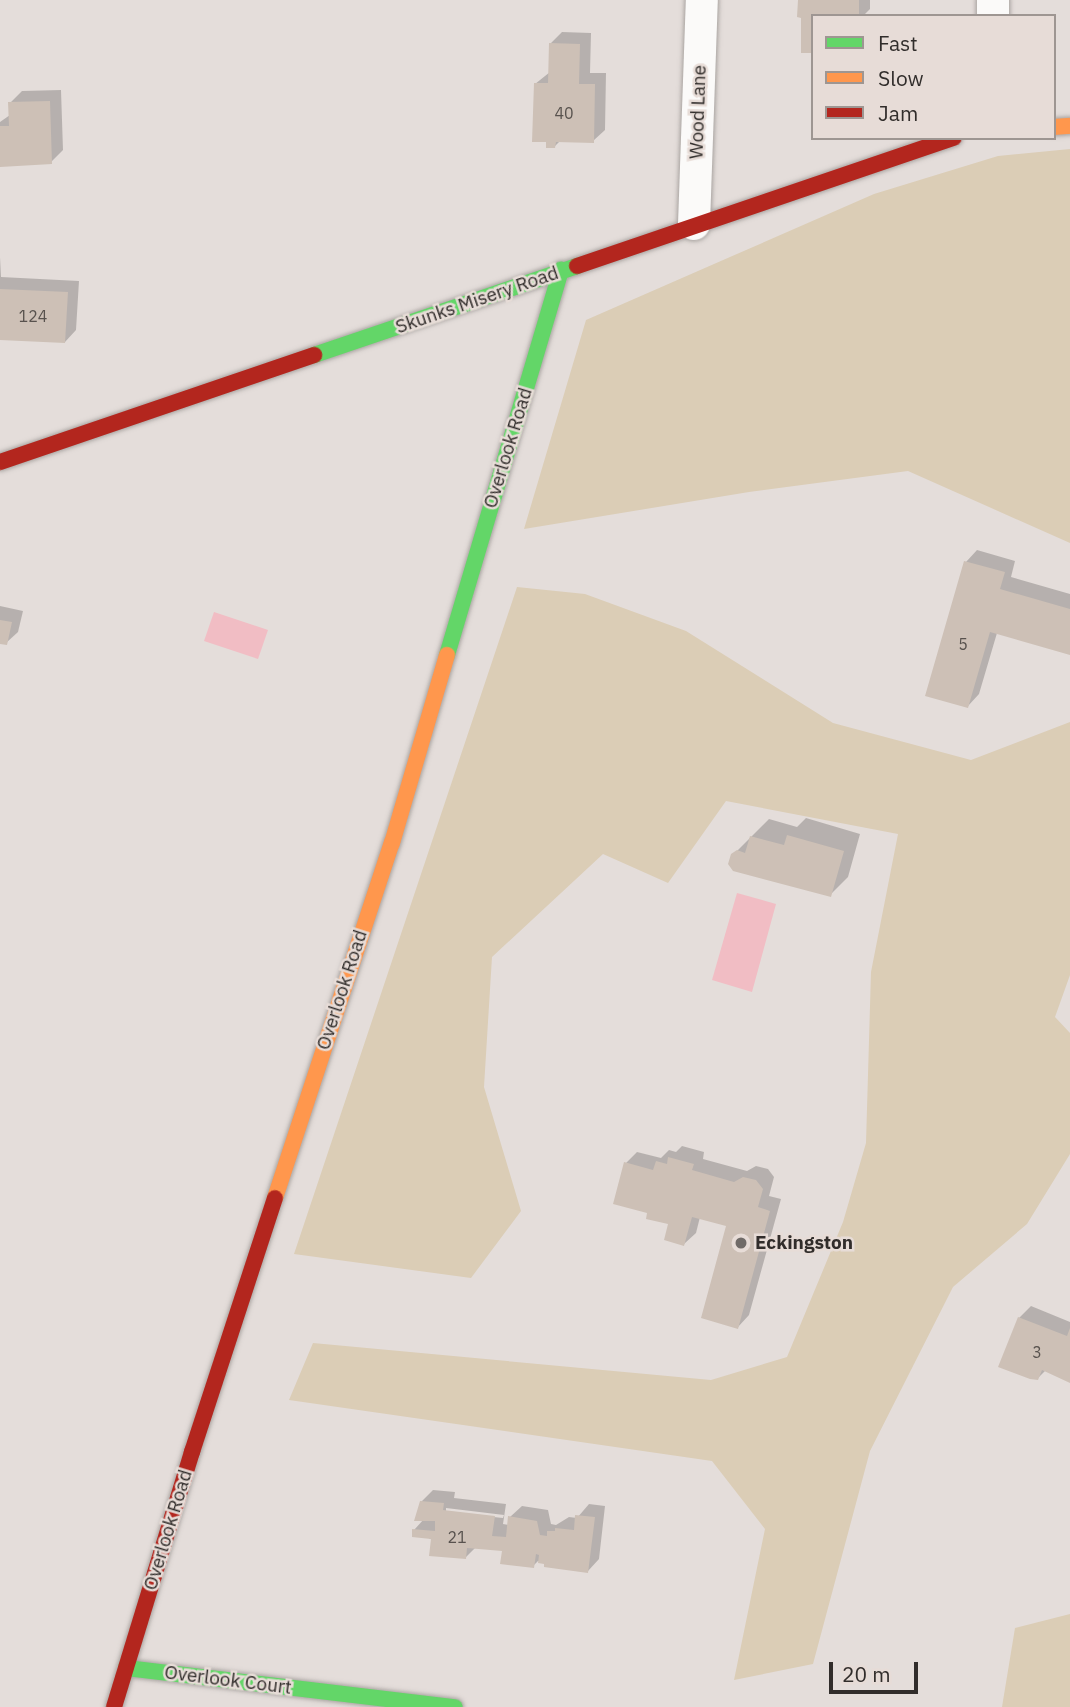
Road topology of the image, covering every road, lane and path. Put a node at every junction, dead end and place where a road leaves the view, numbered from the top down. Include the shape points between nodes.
1 (702, 0) edge
2 (948, 140) edge
3 (694, 224) junction
4 (561, 271) junction
5 (0, 462) edge
6 (126, 1668) junction
7 (114, 1707) edge
8 (455, 1707) edge

1 - 3 street, Wood Lane
2 - 3 street, Skunks Misery Road
3 - 4 street, Skunks Misery Road
4 - 5 street, Skunks Misery Road
4 - 6 street, Overlook Road via 391,843 191,1452
6 - 7 street, Overlook Road
6 - 8 street, Overlook Court

